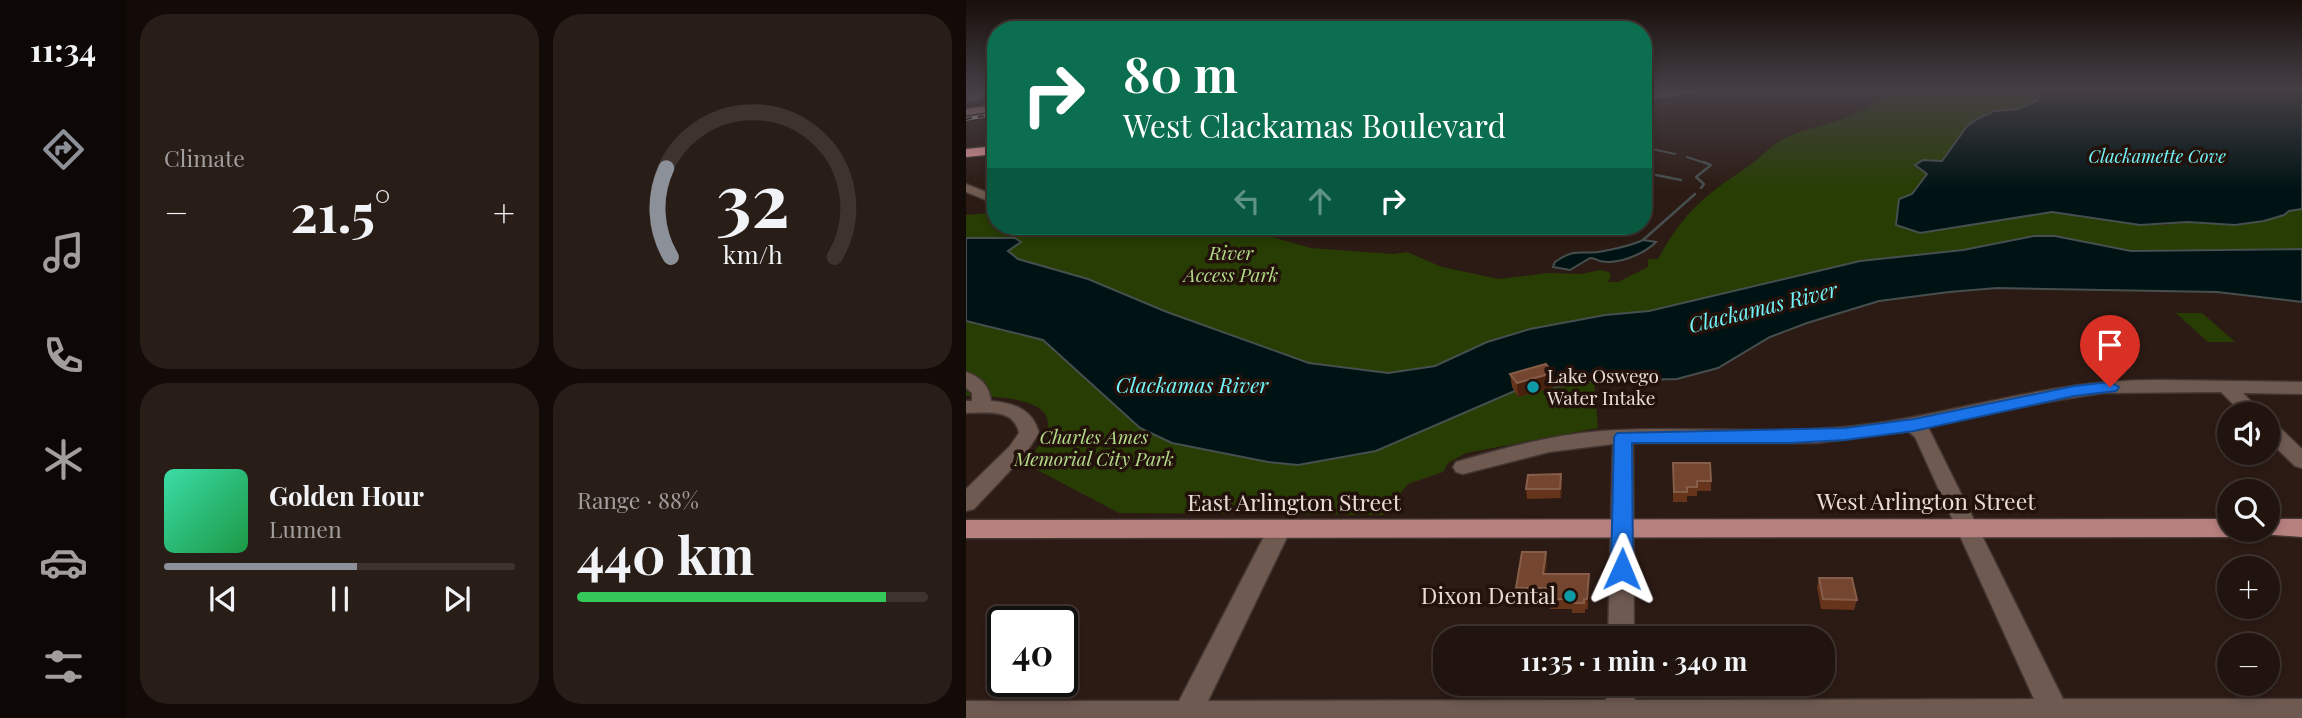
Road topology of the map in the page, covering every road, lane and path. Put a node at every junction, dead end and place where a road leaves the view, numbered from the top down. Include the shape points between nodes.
1 (987, 148) edge
2 (967, 150) edge
3 (966, 188) edge
4 (987, 196) edge
5 (966, 378) edge
6 (2228, 388) junction
7 (2302, 388) edge
8 (2242, 402) edge
9 (974, 407) edge
10 (1914, 425) junction
11 (1623, 437) junction
12 (2280, 440) edge
13 (2302, 461) edge
14 (1462, 467) dead end
15 (966, 503) edge
16 (1623, 528) junction
17 (1968, 528) junction
18 (2217, 528) edge
19 (2280, 528) edge
20 (2302, 528) edge
21 (966, 529) edge
22 (1279, 529) junction
23 (1621, 626) edge
24 (1621, 696) edge
25 (2302, 713) edge
26 (966, 715) edge
27 (2056, 715) edge
28 (1620, 716) edge
29 (1185, 717) edge

1 - 2 highway
3 - 4 street
5 - 9 street via 981,391
6 - 7 street
6 - 8 street
6 - 10 street via 2074,391
9 - 15 street via 1016,412 1029,425 1030,433
10 - 11 street via 1790,437
10 - 17 street via 1923,434
11 - 14 street via 1560,444
11 - 16 street
12 - 13 street
16 - 17 main road, West Arlington Street
16 - 22 main road, East Arlington Street
16 - 23 street
17 - 18 main road, West Arlington Street
17 - 27 street
19 - 20 main road
21 - 22 main road, East Arlington Street
22 - 29 street
24 - 28 street
25 - 27 street
26 - 29 street
27 - 28 street
28 - 29 street

